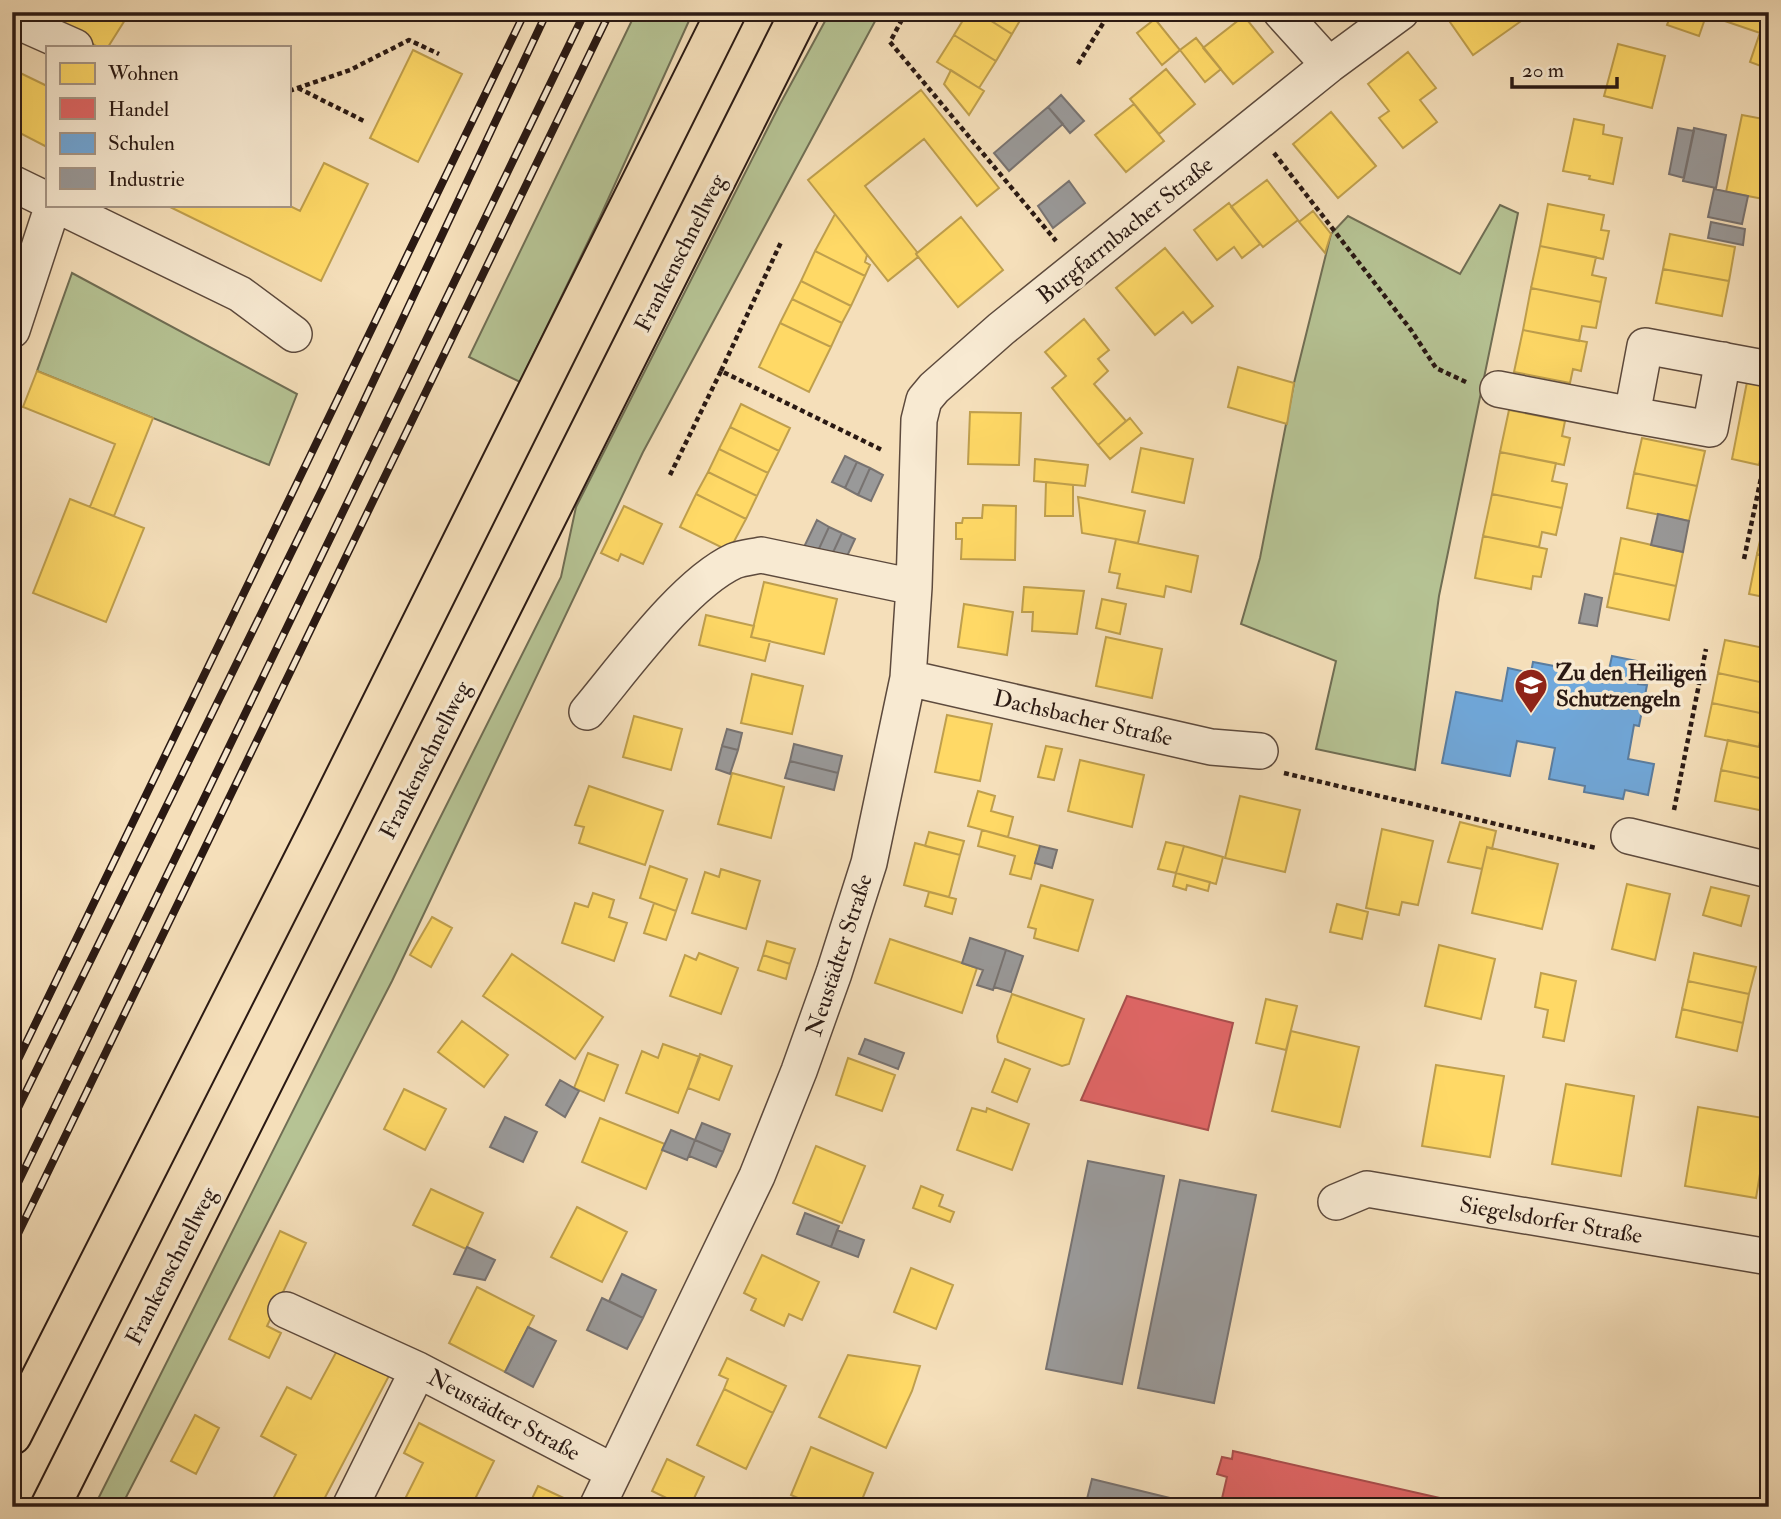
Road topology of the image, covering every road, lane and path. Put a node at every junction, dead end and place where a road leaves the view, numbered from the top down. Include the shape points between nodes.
1 (726, 12) edge
2 (800, 12) edge
3 (906, 12) edge
4 (1110, 12) edge
5 (1281, 12) edge
6 (1401, 12) edge
7 (12, 19) edge
8 (72, 46) edge
9 (439, 54) dead end
10 (1078, 64) dead end
11 (1329, 65) junction
12 (298, 88) junction
13 (290, 91) edge
14 (366, 122) dead end
15 (1254, 127) junction
16 (12, 183) edge
17 (46, 200) edge
18 (55, 206) edge
19 (57, 206) edge
20 (782, 240) dead end
21 (1078, 267) junction
22 (12, 330) edge
23 (294, 334) dead end
24 (1723, 360) junction
25 (1769, 369) edge
26 (721, 371) junction
27 (1498, 389) joint
28 (924, 400) joint
29 (1632, 415) junction
30 (1769, 440) edge
31 (918, 463) junction
32 (670, 475) dead end
33 (1744, 559) dead end
34 (914, 587) junction
35 (1706, 649) dead end
36 (908, 678) junction
37 (587, 712) dead end
38 (1260, 751) joint
39 (1629, 836) joint
40 (1667, 846) junction
41 (1769, 870) edge
42 (1336, 1202) dead end
43 (1769, 1257) edge
44 (286, 1310) dead end
45 (418, 1370) junction
46 (12, 1435) edge
47 (614, 1472) junction
48 (50, 1507) edge
49 (350, 1507) edge
50 (597, 1507) edge

1 - 46 highway
2 - 48 highway, Frankenschnellweg
3 - 21 path via 890,42
4 - 10 path
5 - 11 street
6 - 11 street, Burgfarrnbacher Straße
7 - 8 street
9 - 12 path via 409,40 349,70
11 - 15 street, Burgfarrnbacher Straße
12 - 13 path
12 - 14 path
15 - 21 street, Burgfarrnbacher Straße
15 - 27 path via 1436,368 1471,384
16 - 17 street
18 - 22 street
19 - 23 street via 240,294
20 - 26 path
21 - 28 street, Burgfarrnbacher Straße
24 - 25 street
24 - 29 street via 1645,346
24 - 29 street via 1710,429
26 - 31 path
26 - 32 path
27 - 29 street
28 - 31 street, Neustädter Straße
30 - 33 path
31 - 34 street, Neustädter Straße
34 - 36 street, Neustädter Straße
34 - 37 street via 761,555 736,560 689,595
35 - 40 path
36 - 38 street, Dachsbacher Straße via 1211,747
36 - 47 street, Neustädter Straße via 869,863 799,1071 757,1176
38 - 39 path via 1280,772 1601,849
39 - 40 street
40 - 41 street
42 - 43 street, Siegelsdorfer Straße via 1367,1189
44 - 45 street
45 - 47 street, Neustädter Straße
45 - 49 street, Neustädter Straße
47 - 50 street, Neustädter Straße

